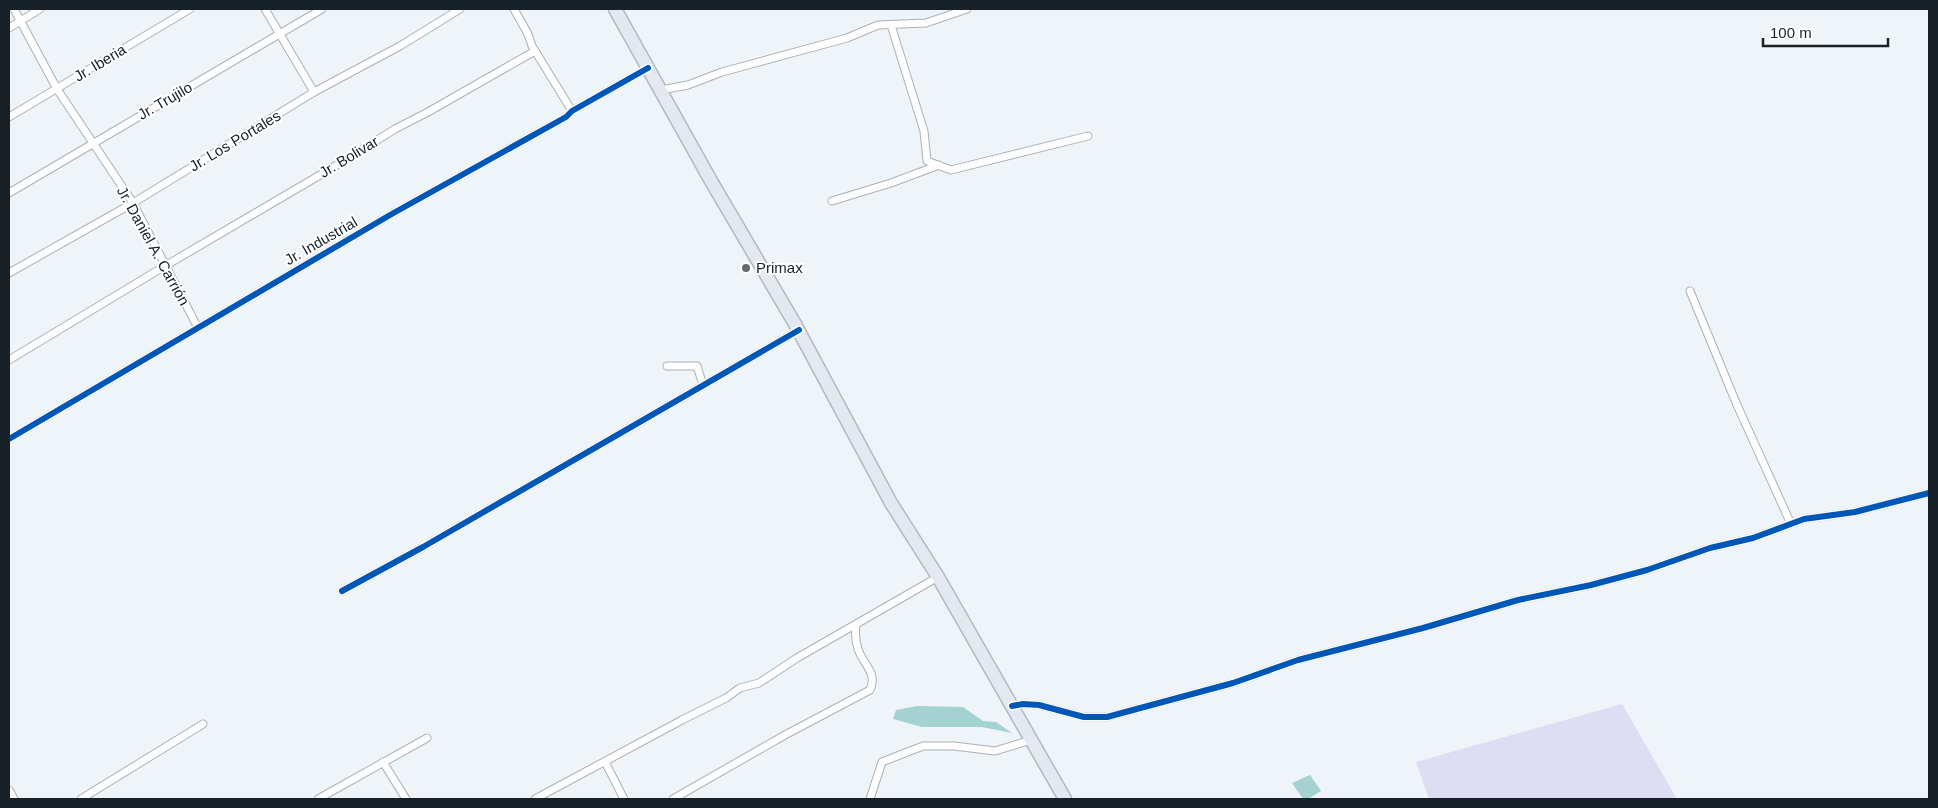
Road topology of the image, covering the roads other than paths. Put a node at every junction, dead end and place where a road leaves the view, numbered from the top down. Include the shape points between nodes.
1 (14, 9) edge
2 (40, 9) edge
3 (190, 9) edge
4 (265, 9) edge
5 (322, 9) edge
6 (460, 9) edge
7 (514, 9) edge
8 (615, 9) edge
9 (967, 9) edge
10 (21, 20) junction
11 (891, 25) junction
12 (9, 28) edge
13 (280, 34) junction
14 (535, 51) junction
15 (648, 68) junction
16 (57, 89) junction
17 (661, 90) junction
18 (314, 92) junction
19 (572, 111) junction
20 (9, 117) edge
21 (1088, 136) dead end
22 (93, 144) junction
23 (939, 165) junction
24 (9, 193) edge
25 (832, 201) dead end
26 (133, 202) junction
27 (165, 266) junction
28 (9, 273) edge
29 (1690, 291) dead end
30 (198, 328) junction
31 (799, 330) junction
32 (9, 360) edge
33 (667, 366) dead end
34 (703, 385) junction
35 (9, 439) edge
36 (1929, 493) edge
37 (1791, 524) junction
38 (938, 577) junction
39 (342, 590) dead end
40 (856, 624) junction
41 (1012, 706) junction
42 (203, 724) dead end
43 (427, 738) dead end
44 (1031, 740) junction
45 (383, 762) junction
46 (605, 762) junction
47 (9, 790) edge
48 (14, 799) edge
49 (81, 799) edge
50 (318, 799) edge
51 (406, 799) edge
52 (536, 799) edge
53 (624, 799) edge
54 (673, 799) edge
55 (870, 799) edge
56 (1065, 799) edge

1 - 10 street, Jr. Daniel A. Carrión
2 - 10 street
3 - 16 street, Jr. Iberia
4 - 13 street
5 - 13 street, Jr. Trujilo
6 - 18 street, Jr. Los Portales via 400,46
7 - 14 street
8 - 15 highway
9 - 11 street via 926,23
10 - 12 street
10 - 16 street, Jr. Daniel A. Carrión
11 - 17 street via 878,25 847,38
11 - 23 street via 924,132 927,161
13 - 18 street
13 - 22 street, Jr. Trujilo
14 - 19 street
14 - 27 street, Jr. Bolivar via 395,129
15 - 17 highway
15 - 19 street, Jr. Industrial
16 - 20 street, Jr. Iberia
16 - 22 street, Jr. Daniel A. Carrión
17 - 31 highway
18 - 26 street, Jr. Los Portales
19 - 30 street, Jr. Industrial
21 - 23 street via 951,170
22 - 24 street, Jr. Trujilo
22 - 26 street, Jr. Daniel A. Carrión
23 - 25 street
26 - 27 street, Jr. Daniel A. Carrión
26 - 28 street, Jr. Los Portales
27 - 30 street, Jr. Daniel A. Carrión
27 - 32 street, Jr. Bolivar
29 - 37 street
30 - 35 street, Jr. Industrial
31 - 34 street
31 - 38 highway via 883,489
33 - 34 street via 698,364
34 - 39 street via 423,547
36 - 37 street
37 - 41 street via 1647,570 1518,600 1298,660 1233,683 1107,717 1084,717 1039,704
38 - 40 street
38 - 41 highway
40 - 46 street via 759,683 740,688
40 - 54 street via 859,650 872,673 870,690
41 - 44 highway
42 - 49 street
43 - 45 street
44 - 55 street via 994,751 923,746 882,762
44 - 56 highway
45 - 50 street
45 - 51 street
46 - 52 street
46 - 53 street
47 - 48 street

